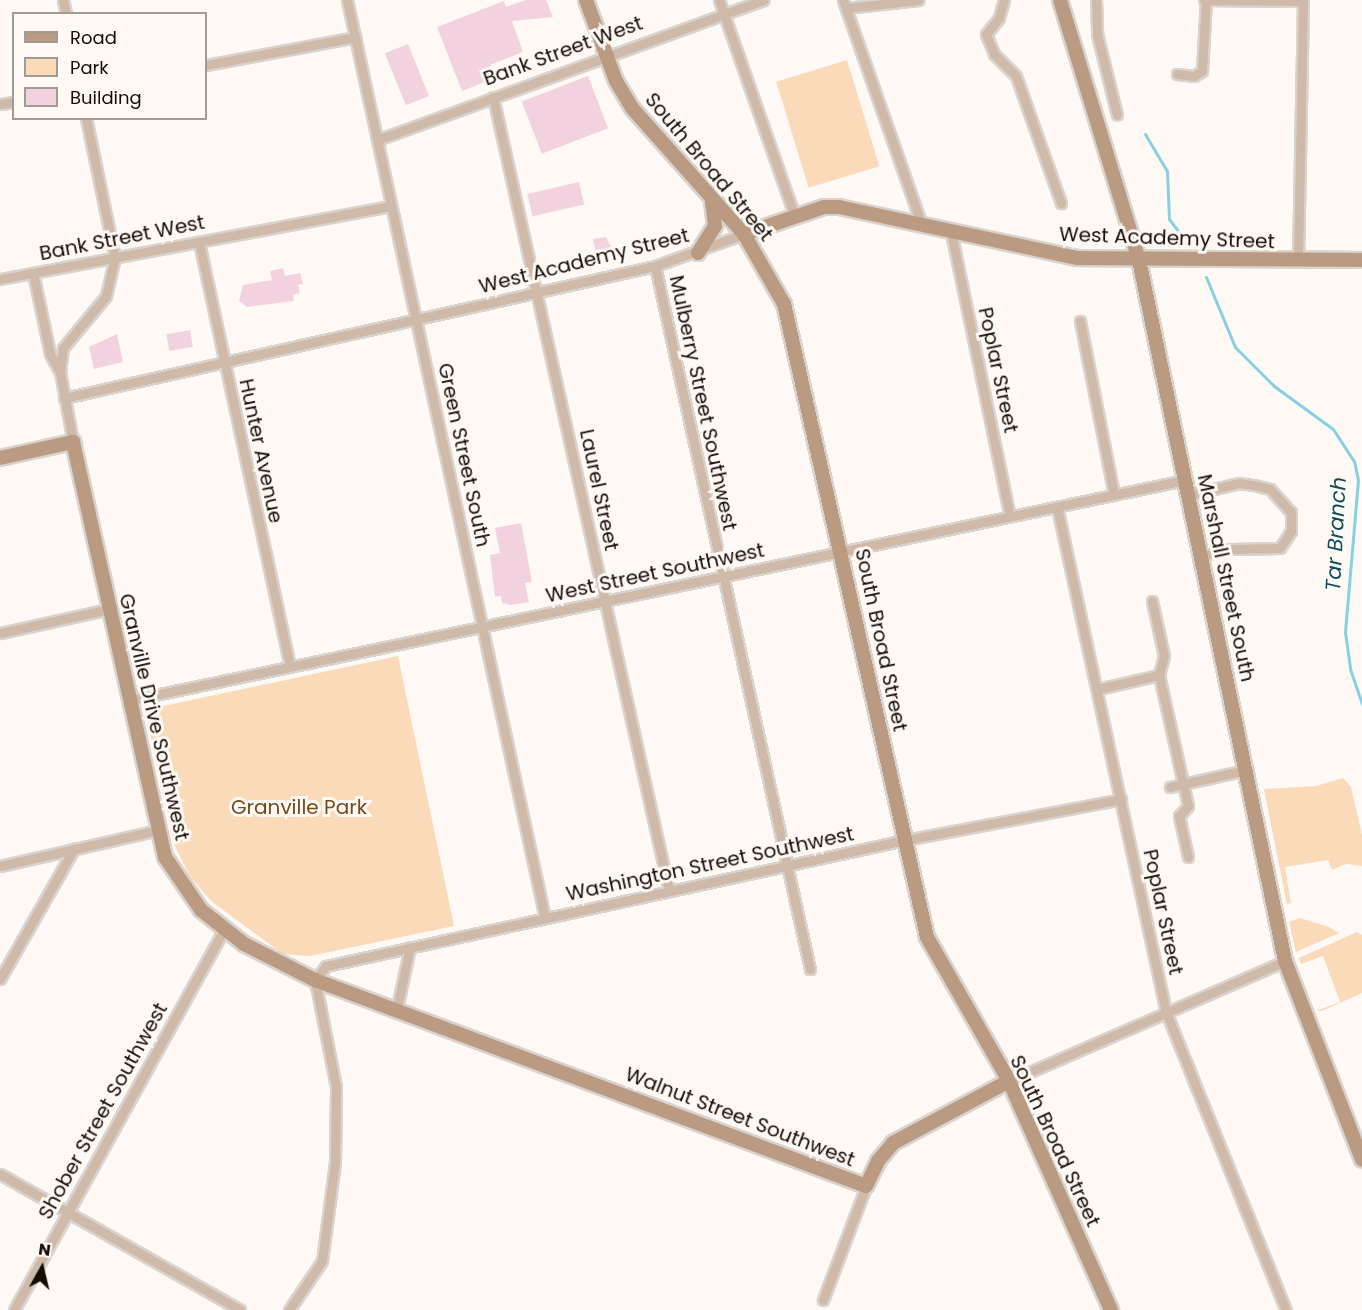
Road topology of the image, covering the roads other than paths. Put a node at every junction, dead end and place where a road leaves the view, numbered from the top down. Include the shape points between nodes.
1 (347, 0) edge
2 (586, 0) edge
3 (719, 0) edge
4 (764, 0) edge
5 (919, 0) edge
6 (1004, 0) edge
7 (1059, 0) edge
8 (1096, 0) edge
9 (1205, 0) edge
10 (893, 1) edge
11 (1303, 1) edge
12 (845, 4) edge
13 (723, 12) junction
14 (355, 37) junction
15 (605, 55) junction
16 (207, 65) edge
17 (1177, 74) dead end
18 (493, 96) junction
19 (1117, 115) dead end
20 (86, 120) edge
21 (377, 140) junction
22 (712, 199) junction
23 (1061, 203) dead end
24 (391, 206) junction
25 (795, 217) junction
26 (922, 225) junction
27 (951, 232) junction
28 (744, 234) junction
29 (198, 242) junction
30 (698, 253) junction
31 (115, 258) junction
32 (1362, 260) edge
33 (1139, 261) junction
34 (1298, 261) junction
35 (655, 266) junction
36 (33, 273) junction
37 (0, 279) edge
38 (537, 294) junction
39 (416, 320) junction
40 (1080, 321) dead end
41 (223, 363) junction
42 (60, 372) junction
43 (64, 398) junction
44 (73, 442) junction
45 (0, 458) edge
46 (1185, 480) junction
47 (1114, 495) junction
48 (1189, 495) junction
49 (1057, 507) junction
50 (1010, 516) junction
51 (842, 551) junction
52 (1201, 556) junction
53 (723, 579) junction
54 (1152, 602) dead end
55 (605, 603) junction
56 (109, 609) junction
57 (483, 627) junction
58 (0, 633) edge
59 (290, 666) junction
60 (1159, 675) junction
61 (1098, 690) junction
62 (131, 700) junction
63 (1246, 770) junction
64 (1183, 784) junction
65 (1170, 787) dead end
66 (1121, 799) junction
67 (158, 830) junction
68 (905, 840) junction
69 (75, 849) junction
70 (1188, 857) dead end
71 (0, 866) edge
72 (788, 867) junction
73 (669, 891) junction
74 (545, 918) junction
75 (224, 930) junction
76 (410, 947) junction
77 (1285, 961) junction
78 (810, 969) dead end
79 (0, 979) edge
80 (315, 980) junction
81 (396, 1008) junction
82 (1166, 1012) junction
83 (1009, 1081) junction
84 (1362, 1160) edge
85 (0, 1174) edge
86 (866, 1186) junction
87 (68, 1212) junction
88 (823, 1300) dead end
89 (14, 1310) edge
90 (240, 1310) edge
91 (289, 1310) edge
92 (1111, 1310) edge
93 (1286, 1310) edge

1 - 14 street, Green Street South
2 - 15 street, South Broad Street
3 - 13 street
4 - 13 street, Bank Street West
5 - 10 street
6 - 23 street via 999,18 986,34 994,54 1020,84
7 - 33 street, Marshall Street South
8 - 19 street via 1097,34
9 - 11 street
9 - 17 street via 1202,71 1194,76
10 - 12 street
11 - 34 street
12 - 26 street
13 - 15 street, Bank Street West
13 - 25 street
14 - 16 street
14 - 21 street, Green Street South
15 - 18 street, Bank Street West
15 - 22 street, South Broad Street via 632,108
18 - 21 street, Bank Street West
18 - 38 street, Laurel Street
20 - 31 street, Granville Drive Southwest
21 - 24 street, Green Street South
22 - 28 street, South Broad Street
22 - 30 street via 715,226
24 - 29 street, Bank Street West
24 - 39 street, Green Street South
25 - 26 street, West Academy Street via 838,207
25 - 28 street, West Academy Street
26 - 27 street, West Academy Street
27 - 33 street, West Academy Street via 1077,258
27 - 50 street, Poplar Street
28 - 30 street, West Academy Street
28 - 51 street, South Broad Street via 777,288 793,332
29 - 31 street, Bank Street West
29 - 41 street, Hunter Avenue
30 - 35 street, West Academy Street
31 - 36 street, Bank Street West
31 - 42 street, Granville Drive Southwest via 106,296 63,348
32 - 34 street, West Academy Street
33 - 34 street, West Academy Street
33 - 46 street, Marshall Street South
35 - 38 street, West Academy Street
35 - 53 street, Mulberry Street Southwest
36 - 37 street, Bank Street West
36 - 42 street, Granville Drive Southwest via 50,354
38 - 39 street, West Academy Street
38 - 55 street, Laurel Street
39 - 41 street, West Academy Street
39 - 57 street, Green Street South
40 - 47 street
41 - 43 street, West Academy Street
41 - 59 street, Hunter Avenue
42 - 43 street, Granville Drive Southwest
43 - 44 street, Granville Drive Southwest
44 - 45 street
44 - 56 street, Granville Drive Southwest
46 - 47 street, West Street Southwest
46 - 48 street, Marshall Street South
47 - 49 street, West Street Southwest
48 - 52 street, Marshall Street South
48 - 52 street via 1239,483 1254,485 1270,489 1291,512 1291,531 1280,548 1230,549
49 - 50 street, West Street Southwest
49 - 61 street, Poplar Street
50 - 51 street, West Street Southwest
51 - 53 street, West Street Southwest
51 - 68 street, South Broad Street
52 - 63 street, Marshall Street South
53 - 55 street, West Street Southwest
53 - 72 street, Mulberry Street Southwest
54 - 60 street via 1164,656
55 - 57 street, West Street Southwest
55 - 73 street, Laurel Street
56 - 58 street
56 - 62 street, Granville Drive Southwest
57 - 59 street, West Street Southwest
57 - 74 street, Green Street South
59 - 62 street, West Street Southwest
60 - 61 street
60 - 64 street
61 - 66 street, Poplar Street
62 - 67 street, Granville Drive Southwest
63 - 64 street
63 - 77 street, Marshall Street South
64 - 65 street
64 - 70 street via 1188,806 1179,816
66 - 68 street, Washington Street Southwest
66 - 82 street, Poplar Street
67 - 69 street
67 - 75 street, Granville Drive Southwest via 179,883
68 - 72 street, Washington Street Southwest
68 - 83 street, South Broad Street via 927,937
69 - 71 street
69 - 79 street
72 - 73 street, Washington Street Southwest
72 - 78 street, Mulberry Street Southwest
73 - 74 street, Washington Street Southwest
74 - 76 street, Washington Street Southwest
75 - 80 street, Granville Drive Southwest
75 - 87 street, Shober Street Southwest
76 - 80 street, Washington Street Southwest via 326,966
76 - 81 street
77 - 82 street, Walnut Street Southwest
77 - 84 street, Marshall Street South
80 - 81 street, Walnut Street Southwest
80 - 91 street via 336,1087 335,1162 322,1261
81 - 86 street, Walnut Street Southwest
82 - 83 street, Walnut Street Southwest
82 - 93 street, Poplar Street
83 - 86 street, Walnut Street Southwest via 893,1143 878,1161
83 - 92 street, South Broad Street
85 - 87 street
86 - 88 street
87 - 89 street, Shober Street Southwest
87 - 90 street

